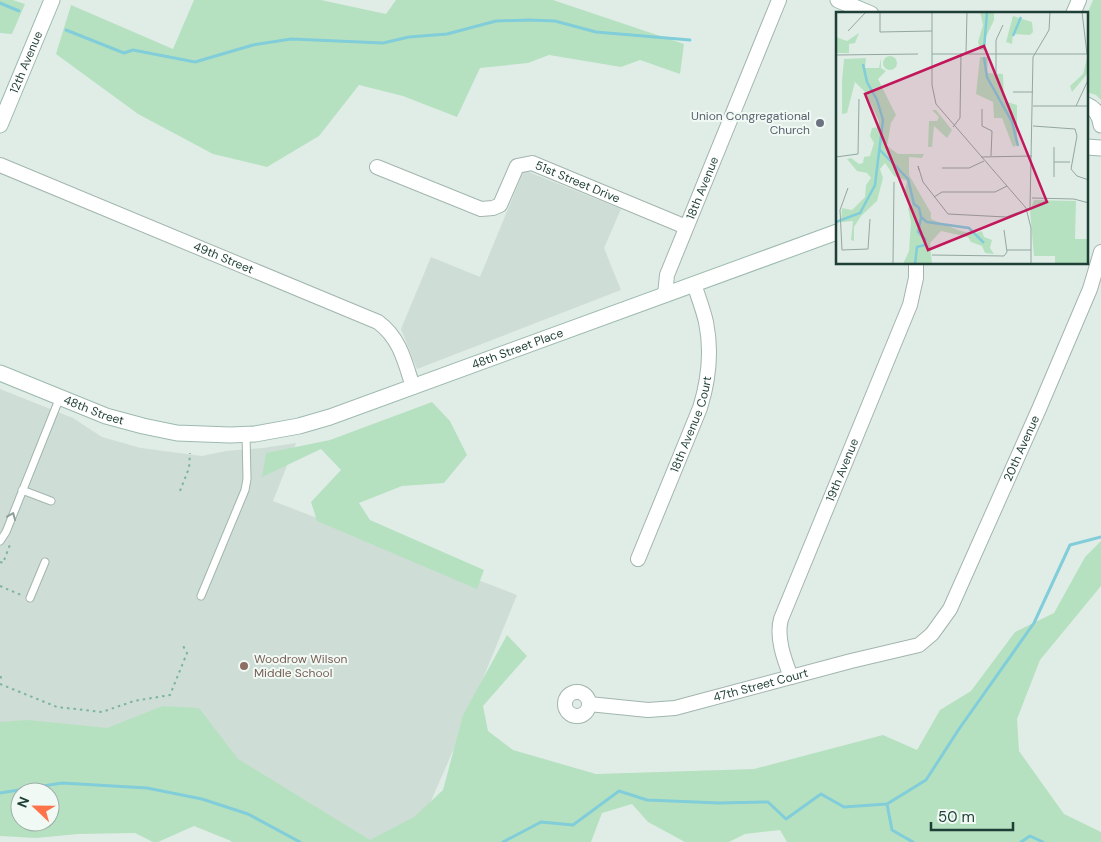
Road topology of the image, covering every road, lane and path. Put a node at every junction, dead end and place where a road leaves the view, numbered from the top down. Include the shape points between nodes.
1 (52, 0) edge
2 (780, 0) edge
3 (838, 0) edge
4 (1079, 0) edge
5 (866, 12) edge
6 (1074, 12) edge
7 (1088, 106) edge
8 (0, 125) edge
9 (1101, 125) edge
10 (1088, 147) edge
11 (1101, 148) edge
12 (0, 165) edge
13 (377, 166) dead end
14 (686, 227) junction
15 (836, 232) edge
16 (1101, 252) edge
17 (916, 265) edge
18 (694, 284) junction
19 (665, 295) junction
20 (0, 373) edge
21 (413, 387) junction
22 (60, 397) junction
23 (193, 434) joint
24 (246, 434) junction
25 (190, 452) dead end
26 (22, 490) junction
27 (180, 491) dead end
28 (50, 501) dead end
29 (0, 541) edge
30 (638, 559) dead end
31 (45, 562) dead end
32 (0, 586) edge
33 (201, 596) dead end
34 (30, 598) joint
35 (928, 638) joint
36 (182, 644) dead end
37 (791, 677) junction
38 (0, 684) edge
39 (589, 704) dead end

1 - 8 street, 12th Avenue
2 - 14 street, 18th Avenue
3 - 5 street
4 - 6 street
7 - 9 street via 1097,112
10 - 11 street
12 - 21 street, 49th Street via 378,322 398,344
13 - 14 street, 51st Street Drive via 481,209 500,205 517,166 532,163
14 - 19 street, 18th Avenue via 667,275
15 - 18 street, 48th Street Place
16 - 35 street, 20th Avenue via 1086,298 950,609
17 - 37 street, 19th Avenue via 910,305 781,619 779,636
18 - 19 street, 48th Street Place
18 - 30 street, 18th Avenue Court via 706,321 710,351 705,393
19 - 21 street, 48th Street Place
20 - 22 street, 48th Street
21 - 24 street, 48th Street Place via 299,426
22 - 23 street, 48th Street via 123,422
22 - 26 lane
23 - 24 street, 48th Street Place
24 - 33 lane via 245,490
25 - 27 path via 189,468
26 - 28 lane
29 -> 26 lane
31 - 34 lane
32 - 34 path
35 - 37 street, 47th Street Court via 919,645
36 - 38 path via 187,653 170,695 134,701 102,712 58,707
37 - 39 street, 47th Street Court via 675,708 648,710

